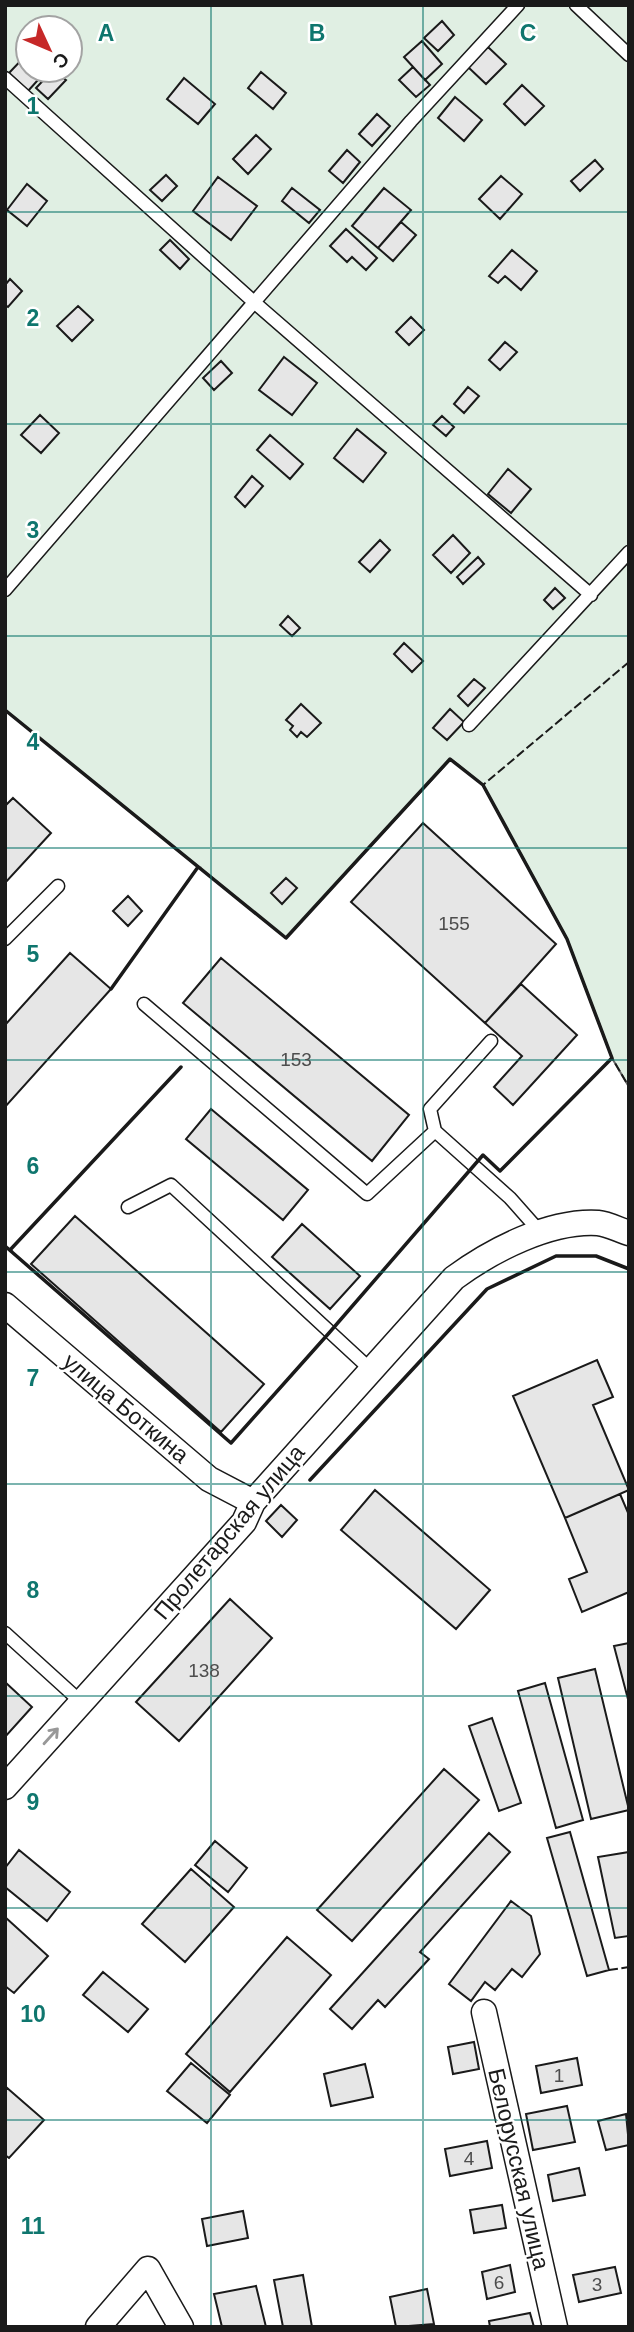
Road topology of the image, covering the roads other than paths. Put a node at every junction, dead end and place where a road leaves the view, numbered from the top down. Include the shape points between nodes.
1 (518, 5) edge
2 (576, 5) edge
3 (629, 55) edge
4 (5, 78) edge
5 (255, 303) junction
6 (629, 552) edge
7 (5, 590) edge
8 (591, 595) junction
9 (469, 725) dead end
10 (58, 886) dead end
11 (5, 939) edge
12 (144, 1004) dead end
13 (491, 1041) dead end
14 (435, 1131) junction
15 (128, 1208) dead end
16 (541, 1233) junction
17 (629, 1233) edge
18 (5, 1305) edge
19 (370, 1369) junction
20 (253, 1502) junction
21 (5, 1633) edge
22 (82, 1702) junction
23 (5, 1787) edge
24 (484, 2012) dead end
25 (98, 2327) edge
26 (181, 2327) edge
27 (555, 2327) edge

1 - 5 lane
2 - 3 lane
4 - 5 lane
5 - 7 lane
5 - 8 lane
6 - 8 lane
8 - 9 lane
10 - 11 lane
12 - 14 lane via 367,1194
13 - 14 lane via 430,1110
14 - 16 lane via 510,1198
15 - 19 lane via 171,1185
16 - 17 street, Пролетарская улица via 600,1223
16 - 19 street, Пролетарская улица via 476,1261 454,1278
18 - 20 street, улица Боткина via 209,1479
19 - 20 street, Пролетарская улица
20 - 22 street, Пролетарская улица via 244,1521
21 - 22 lane
23 -> 22 street, Пролетарская улица
24 - 27 street, Белорусская улица
25 - 26 street via 148,2269

